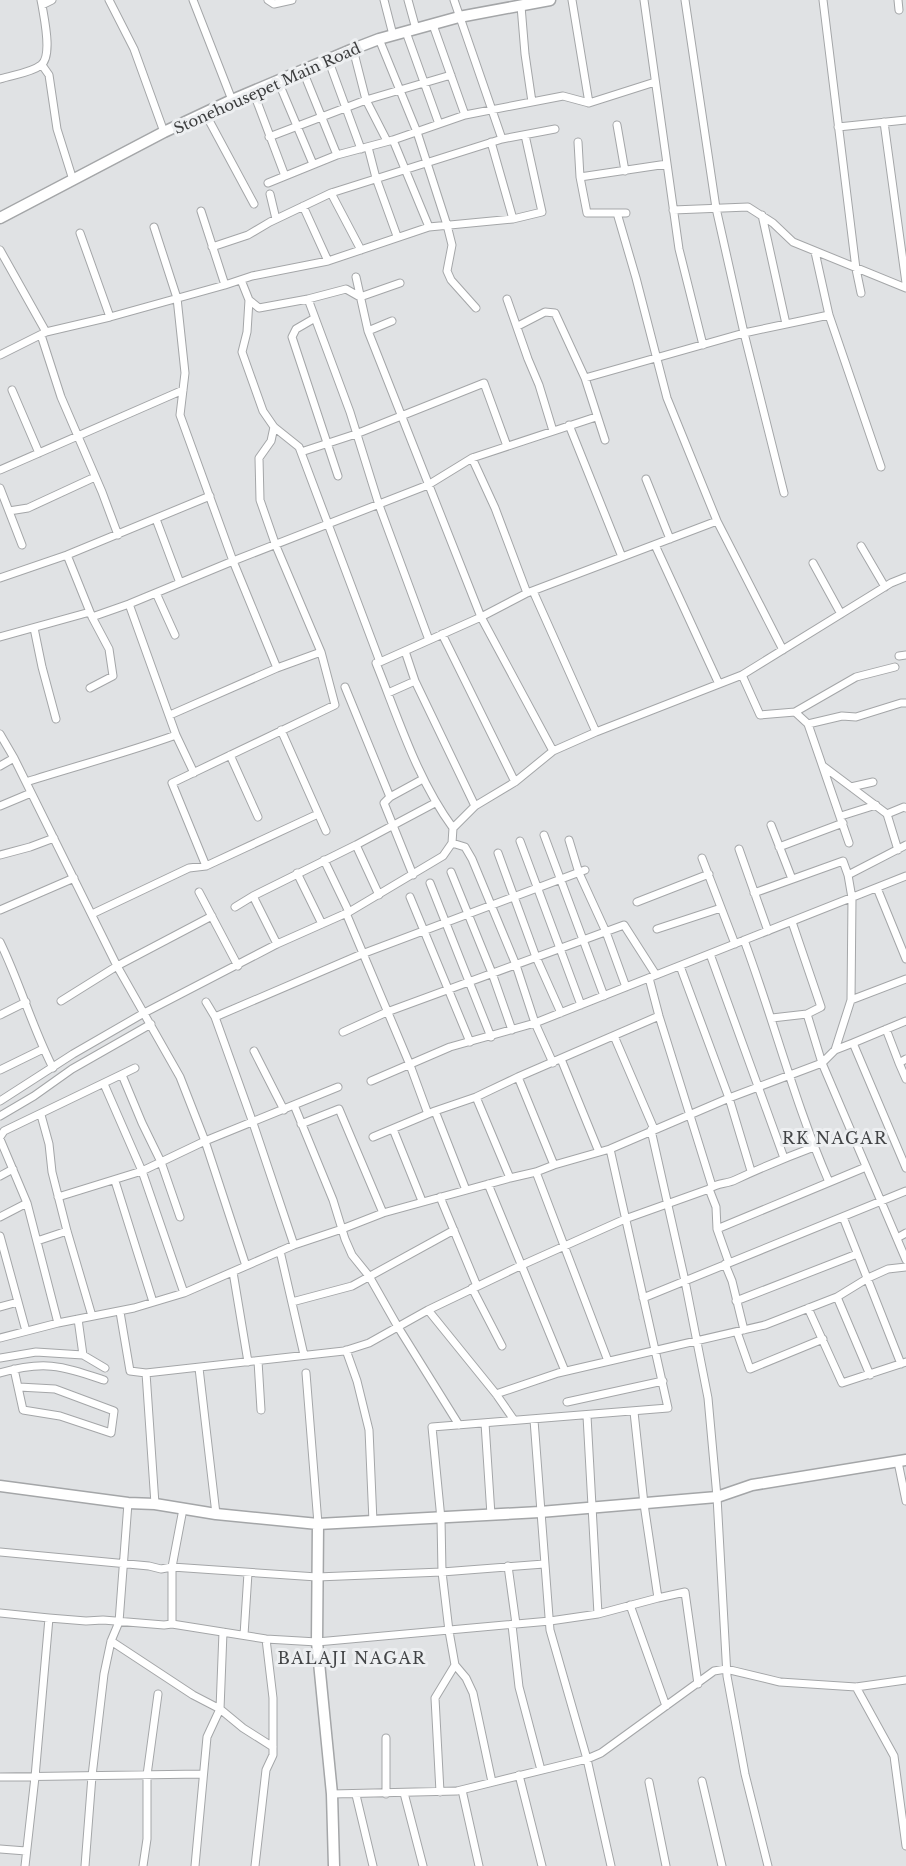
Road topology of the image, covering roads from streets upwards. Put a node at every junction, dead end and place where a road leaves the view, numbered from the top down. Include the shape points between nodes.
1 (52, 0) edge
2 (109, 0) edge
3 (193, 0) edge
4 (268, 0) edge
5 (292, 0) edge
6 (384, 0) edge
7 (408, 0) edge
8 (454, 0) edge
9 (550, 0) edge
10 (572, 0) edge
11 (644, 0) edge
12 (685, 0) edge
13 (823, 0) edge
14 (898, 0) edge
15 (41, 2) edge
16 (505, 4) edge
17 (521, 6) junction
18 (900, 10) dead end
19 (459, 17) junction
20 (433, 25) junction
21 (411, 31) junction
22 (393, 35) junction
23 (379, 39) junction
24 (353, 49) junction
25 (328, 59) junction
26 (42, 65) junction
27 (303, 71) junction
28 (451, 75) junction
29 (0, 79) edge
30 (278, 81) junction
31 (655, 82) junction
32 (424, 84) junction
33 (398, 90) junction
34 (253, 91) junction
35 (232, 100) junction
36 (366, 100) junction
37 (532, 102) junction
38 (589, 103) junction
39 (346, 107) junction
40 (492, 110) junction
41 (205, 113) junction
42 (465, 115) junction
43 (320, 117) junction
44 (906, 120) edge
45 (884, 122) junction
46 (439, 124) junction
47 (296, 125) junction
48 (617, 125) dead end
49 (838, 127) junction
50 (555, 129) dead end
51 (164, 132) junction
52 (417, 132) junction
53 (525, 135) junction
54 (270, 136) junction
55 (502, 139) junction
56 (390, 140) junction
57 (491, 142) junction
58 (578, 142) dead end
59 (365, 148) junction
60 (337, 155) junction
61 (427, 162) junction
62 (313, 164) junction
63 (667, 164) junction
64 (405, 168) junction
65 (625, 171) junction
66 (285, 176) junction
67 (580, 177) junction
68 (376, 178) junction
69 (72, 180) junction
70 (268, 183) dead end
71 (331, 193) junction
72 (270, 194) dead end
73 (254, 204) dead end
74 (303, 206) junction
75 (716, 208) junction
76 (673, 210) junction
77 (201, 211) dead end
78 (616, 213) junction
79 (626, 213) dead end
80 (762, 215) junction
81 (0, 218) edge
82 (276, 219) junction
83 (513, 219) junction
84 (447, 225) junction
85 (154, 227) dead end
86 (429, 227) junction
87 (80, 233) dead end
88 (398, 236) junction
89 (213, 247) junction
90 (0, 250) edge
91 (360, 250) junction
92 (815, 252) junction
93 (328, 261) junction
94 (856, 269) junction
95 (356, 277) dead end
96 (241, 280) junction
97 (400, 283) dead end
98 (225, 285) junction
99 (906, 286) edge
100 (861, 293) dead end
101 (360, 297) junction
102 (177, 298) junction
103 (507, 298) dead end
104 (308, 299) junction
105 (249, 300) junction
106 (476, 308) dead end
107 (829, 315) junction
108 (110, 317) junction
109 (315, 318) junction
110 (392, 321) dead end
111 (786, 324) junction
112 (518, 326) junction
113 (368, 331) junction
114 (744, 333) junction
115 (43, 334) junction
116 (703, 345) junction
117 (0, 355) edge
118 (657, 358) junction
119 (585, 378) junction
120 (12, 390) dead end
121 (183, 390) junction
122 (401, 416) junction
123 (596, 417) junction
124 (569, 425) junction
125 (274, 427) junction
126 (553, 431) junction
127 (356, 434) junction
128 (77, 437) junction
129 (605, 440) dead end
130 (328, 443) junction
131 (507, 446) junction
132 (301, 452) junction
133 (39, 453) junction
134 (472, 458) junction
135 (881, 466) dead end
136 (0, 470) edge
137 (338, 476) dead end
138 (95, 477) junction
139 (646, 479) dead end
140 (428, 485) junction
141 (0, 488) edge
142 (784, 493) dead end
143 (210, 496) junction
144 (378, 505) junction
145 (9, 511) junction
146 (156, 519) junction
147 (717, 521) junction
148 (328, 525) junction
149 (118, 535) junction
150 (670, 539) junction
151 (22, 545) dead end
152 (655, 545) junction
153 (276, 546) junction
154 (861, 546) dead end
155 (67, 555) junction
156 (622, 557) junction
157 (233, 561) junction
158 (813, 563) dead end
159 (0, 578) edge
160 (906, 578) edge
161 (180, 583) junction
162 (885, 587) junction
163 (530, 592) junction
164 (156, 593) junction
165 (129, 604) junction
166 (91, 614) junction
167 (841, 614) junction
168 (481, 617) junction
169 (34, 628) junction
170 (442, 634) junction
171 (176, 635) dead end
172 (0, 638) edge
173 (429, 640) junction
174 (783, 650) junction
175 (405, 651) junction
176 (321, 652) junction
177 (380, 662) junction
178 (895, 666) dead end
179 (277, 668) junction
180 (742, 675) junction
181 (415, 681) junction
182 (719, 684) junction
183 (345, 687) dead end
184 (90, 688) dead end
185 (388, 693) junction
186 (906, 703) edge
187 (795, 712) junction
188 (170, 715) junction
189 (56, 719) dead end
190 (808, 724) junction
191 (281, 730) junction
192 (596, 732) junction
193 (0, 734) edge
194 (176, 735) junction
195 (553, 751) junction
196 (230, 755) junction
197 (14, 758) junction
198 (0, 766) edge
199 (823, 766) junction
200 (194, 773) junction
201 (423, 779) junction
202 (26, 782) junction
203 (515, 782) junction
204 (873, 782) dead end
205 (851, 787) junction
206 (31, 793) junction
207 (390, 797) junction
208 (435, 803) junction
209 (876, 805) junction
210 (0, 806) edge
211 (475, 806) junction
212 (906, 808) edge
213 (318, 814) junction
214 (887, 814) junction
215 (258, 817) dead end
216 (842, 819) junction
217 (393, 825) junction
218 (771, 825) dead end
219 (453, 828) junction
220 (326, 831) dead end
221 (544, 835) dead end
222 (54, 838) junction
223 (569, 840) dead end
224 (520, 841) dead end
225 (452, 843) junction
226 (849, 843) dead end
227 (356, 845) junction
228 (906, 845) edge
229 (779, 848) junction
230 (739, 849) dead end
231 (898, 850) junction
232 (498, 853) dead end
233 (0, 855) edge
234 (702, 858) dead end
235 (324, 860) junction
236 (206, 866) junction
237 (582, 871) junction
238 (451, 872) dead end
239 (297, 873) junction
240 (709, 874) junction
241 (413, 875) junction
242 (848, 875) junction
243 (906, 876) edge
244 (74, 878) junction
245 (792, 879) junction
246 (559, 880) junction
247 (430, 883) dead end
248 (537, 888) junction
249 (877, 888) junction
250 (199, 892) dead end
251 (754, 893) junction
252 (379, 895) junction
253 (253, 896) junction
254 (514, 896) junction
255 (410, 897) dead end
256 (852, 898) junction
257 (637, 902) dead end
258 (491, 905) junction
259 (235, 907) dead end
260 (721, 908) junction
261 (0, 910) edge
262 (348, 913) junction
263 (92, 914) junction
264 (468, 914) junction
265 (212, 916) junction
266 (447, 921) junction
267 (792, 922) junction
268 (322, 924) junction
269 (423, 930) junction
270 (657, 930) dead end
271 (768, 931) junction
272 (606, 932) junction
273 (584, 940) junction
274 (744, 940) junction
275 (0, 942) edge
276 (278, 944) junction
277 (735, 944) junction
278 (561, 948) junction
279 (362, 954) junction
280 (710, 954) junction
281 (536, 957) junction
282 (906, 959) edge
283 (516, 964) junction
284 (117, 966) junction
285 (238, 966) junction
286 (680, 966) junction
287 (492, 973) junction
288 (652, 977) junction
289 (906, 979) edge
290 (470, 981) junction
291 (626, 987) junction
292 (449, 989) junction
293 (604, 996) junction
294 (851, 1000) junction
295 (61, 1001) dead end
296 (26, 1002) junction
297 (206, 1002) dead end
298 (581, 1005) junction
299 (387, 1012) junction
300 (144, 1013) junction
301 (561, 1013) junction
302 (807, 1014) junction
303 (0, 1015) edge
304 (659, 1016) junction
305 (215, 1017) junction
306 (772, 1018) junction
307 (906, 1021) edge
308 (535, 1023) junction
309 (150, 1024) junction
310 (886, 1029) junction
311 (512, 1030) junction
312 (343, 1032) dead end
313 (614, 1036) junction
314 (491, 1037) junction
315 (470, 1042) junction
316 (853, 1042) junction
317 (43, 1049) junction
318 (835, 1050) junction
319 (254, 1051) dead end
320 (557, 1061) junction
321 (902, 1061) edge
322 (822, 1063) junction
323 (410, 1065) junction
324 (53, 1068) junction
325 (135, 1068) dead end
326 (0, 1070) edge
327 (122, 1075) junction
328 (789, 1075) junction
329 (518, 1077) junction
330 (906, 1079) edge
331 (371, 1081) dead end
332 (104, 1084) junction
333 (338, 1087) dead end
334 (757, 1087) junction
335 (476, 1098) junction
336 (729, 1098) junction
337 (0, 1101) edge
338 (294, 1105) junction
339 (284, 1110) junction
340 (432, 1113) junction
341 (691, 1114) junction
342 (41, 1115) junction
343 (0, 1116) edge
344 (253, 1122) junction
345 (0, 1123) edge
346 (302, 1124) junction
347 (393, 1129) junction
348 (652, 1130) junction
349 (1, 1136) edge
350 (373, 1137) dead end
351 (205, 1141) junction
352 (814, 1147) junction
353 (610, 1149) junction
354 (599, 1152) junction
355 (903, 1152) edge
356 (784, 1158) junction
357 (161, 1162) junction
358 (554, 1165) junction
359 (866, 1167) junction
360 (13, 1168) junction
361 (906, 1168) edge
362 (142, 1171) junction
363 (751, 1171) junction
364 (536, 1172) junction
365 (0, 1176) edge
366 (510, 1178) junction
367 (115, 1180) junction
368 (828, 1182) junction
369 (488, 1184) junction
370 (711, 1188) junction
371 (465, 1190) junction
372 (906, 1191) edge
373 (58, 1197) junction
374 (440, 1197) junction
375 (422, 1201) junction
376 (880, 1202) junction
377 (27, 1203) junction
378 (667, 1204) junction
379 (383, 1213) junction
380 (0, 1217) edge
381 (180, 1217) dead end
382 (843, 1217) junction
383 (625, 1220) junction
384 (342, 1229) junction
385 (717, 1229) junction
386 (454, 1230) junction
387 (66, 1231) junction
388 (906, 1233) edge
389 (0, 1236) edge
390 (897, 1238) junction
391 (36, 1241) junction
392 (294, 1245) junction
393 (563, 1247) junction
394 (280, 1251) junction
395 (857, 1254) junction
396 (906, 1260) edge
397 (727, 1264) junction
398 (522, 1265) junction
399 (246, 1266) junction
400 (906, 1267) edge
401 (233, 1272) junction
402 (369, 1276) junction
403 (868, 1278) junction
404 (685, 1281) junction
405 (475, 1287) junction
406 (184, 1293) junction
407 (837, 1297) junction
408 (643, 1298) junction
409 (735, 1301) junction
410 (18, 1302) junction
411 (153, 1302) junction
412 (292, 1302) junction
413 (0, 1307) edge
414 (808, 1308) junction
415 (428, 1310) junction
416 (120, 1312) junction
417 (92, 1316) junction
418 (78, 1319) junction
419 (58, 1323) junction
420 (398, 1327) junction
421 (26, 1331) junction
422 (741, 1331) junction
423 (0, 1338) edge
424 (823, 1339) junction
425 (696, 1340) junction
426 (502, 1347) dead end
427 (346, 1350) junction
428 (655, 1350) junction
429 (83, 1355) junction
430 (304, 1355) junction
431 (0, 1358) edge
432 (258, 1361) junction
433 (608, 1361) junction
434 (248, 1362) junction
435 (903, 1363) edge
436 (105, 1368) dead end
437 (199, 1368) junction
438 (14, 1369) junction
439 (565, 1371) junction
440 (0, 1373) edge
441 (146, 1373) junction
442 (306, 1373) dead end
443 (870, 1375) junction
444 (104, 1380) dead end
445 (663, 1381) junction
446 (20, 1387) junction
447 (496, 1394) junction
448 (567, 1402) dead end
449 (261, 1410) dead end
450 (634, 1412) junction
451 (586, 1416) junction
452 (514, 1420) junction
453 (534, 1420) junction
454 (485, 1423) junction
455 (459, 1425) junction
456 (902, 1461) edge
457 (0, 1486) edge
458 (717, 1497) junction
459 (906, 1501) edge
460 (128, 1503) junction
461 (155, 1504) junction
462 (644, 1504) junction
463 (591, 1508) junction
464 (183, 1509) junction
465 (540, 1512) junction
466 (216, 1514) junction
467 (491, 1515) junction
468 (441, 1519) junction
469 (373, 1522) junction
470 (318, 1524) junction
471 (0, 1552) edge
472 (124, 1564) junction
473 (544, 1564) junction
474 (508, 1566) junction
475 (172, 1567) junction
476 (248, 1572) junction
477 (442, 1572) junction
478 (317, 1577) junction
479 (658, 1598) junction
480 (630, 1605) junction
481 (0, 1613) edge
482 (598, 1614) junction
483 (49, 1618) junction
484 (550, 1621) junction
485 (119, 1622) junction
486 (172, 1624) junction
487 (514, 1624) junction
488 (449, 1630) junction
489 (223, 1632) junction
490 (244, 1635) junction
491 (266, 1639) junction
492 (111, 1641) junction
493 (317, 1642) junction
494 (455, 1665) junction
495 (726, 1669) junction
496 (906, 1680) edge
497 (698, 1684) junction
498 (856, 1686) junction
499 (158, 1694) dead end
500 (666, 1706) junction
501 (220, 1709) junction
502 (386, 1738) dead end
503 (273, 1747) junction
504 (587, 1759) junction
505 (542, 1770) junction
506 (202, 1774) junction
507 (147, 1775) junction
508 (519, 1775) junction
509 (92, 1776) junction
510 (0, 1777) edge
511 (36, 1777) junction
512 (702, 1781) dead end
513 (492, 1782) junction
514 (649, 1782) dead end
515 (462, 1790) junction
516 (440, 1792) junction
517 (404, 1793) junction
518 (332, 1794) junction
519 (386, 1794) junction
520 (356, 1795) junction
521 (906, 1846) edge
522 (0, 1849) edge
523 (26, 1851) junction
524 (25, 1866) edge
525 (85, 1866) edge
526 (143, 1866) edge
527 (195, 1866) edge
528 (255, 1866) edge
529 (334, 1866) edge
530 (373, 1866) edge
531 (423, 1866) edge
532 (479, 1866) edge
533 (542, 1866) edge
534 (611, 1866) edge
535 (666, 1866) edge
536 (722, 1866) edge
537 (768, 1866) edge

1 - 15 street
2 - 51 street via 134,49
3 - 35 street
4 - 5 street via 274,4
6 - 22 street
7 - 21 street
8 - 19 street
9 - 17 street, Stonehousepet Main Road
10 - 38 street
11 - 31 street
12 - 75 street
13 - 49 street
14 - 18 street
15 - 26 street via 47,41
16 - 17 street, Stonehousepet Main Road
16 - 19 street, Stonehousepet Main Road
17 - 37 street
19 - 20 street, Stonehousepet Main Road
19 - 40 street
20 - 21 street, Stonehousepet Main Road
20 - 28 street
21 - 22 street, Stonehousepet Main Road
21 - 32 street
22 - 23 street, Stonehousepet Main Road
23 - 24 street, Stonehousepet Main Road
23 - 33 street
24 - 25 street, Stonehousepet Main Road
24 - 36 street
25 - 27 street, Stonehousepet Main Road
25 - 39 street
26 - 29 street
26 - 69 street via 49,75 57,129
27 - 30 street, Stonehousepet Main Road
27 - 43 street
28 - 32 street
28 - 42 street
30 - 34 street, Stonehousepet Main Road
30 - 47 street
31 - 38 street
31 - 63 street
32 - 33 street
32 - 46 street
33 - 36 street
33 - 52 street
34 - 35 street, Stonehousepet Main Road
34 - 54 street
35 - 41 street, Stonehousepet Main Road
36 - 39 street
36 - 56 street
37 - 38 street via 563,96
37 - 40 street
39 - 43 street
39 - 59 street
40 - 42 street
40 - 55 street
41 - 51 street, Stonehousepet Main Road
41 - 73 street
42 - 46 street
43 - 47 street
43 - 60 street
44 - 45 street
45 - 49 street
45 - 99 street
46 - 52 street
47 - 54 street
47 - 62 street
48 - 65 street
49 - 94 street
50 - 53 street
51 - 69 street, Stonehousepet Main Road
52 - 56 street
52 - 61 street
53 - 55 street
53 - 83 street via 542,212
54 - 66 street
55 - 57 street
56 - 59 street
56 - 64 street
57 - 61 street
57 - 83 street
58 - 67 street
59 - 60 street
59 - 68 street
60 - 62 street
61 - 64 street
61 - 84 street
62 - 66 street
63 - 65 street
63 - 76 street
64 - 68 street
64 - 86 street
65 - 67 street
66 - 70 street
67 - 78 street via 587,213
68 - 71 street
68 - 88 street
69 - 81 street, Stonehousepet Main Road
71 - 74 street
71 - 91 street
72 - 82 street
74 - 82 street
74 - 93 street
75 - 76 street
75 - 80 street via 748,207
75 - 114 street
76 - 116 street
77 - 89 street
78 - 79 street
78 - 118 street
80 - 92 street via 793,242
80 - 111 street
82 - 89 street via 248,235
83 - 84 street
84 - 86 street
84 - 106 street via 452,245 447,271
85 - 102 street
86 - 88 street
87 - 108 street
88 - 91 street
89 - 98 street
90 - 115 street
91 - 93 street
92 - 94 street
92 - 107 street
93 - 96 street
94 - 99 street
94 - 100 street
95 - 101 street
96 - 98 street
96 - 105 street
97 - 101 street
98 - 102 street
101 - 104 street via 346,289
101 - 113 street
102 - 108 street
102 - 121 street via 185,373
103 - 112 street
104 - 105 street via 259,308
104 - 109 street
105 - 125 street via 242,352 263,411
107 - 111 street
107 - 135 street
108 - 115 street
109 - 127 street
109 - 130 street via 296,329 292,338
110 - 113 street
111 - 114 street
112 - 119 street via 545,312 555,313
112 - 126 street
113 - 122 street
114 - 116 street
114 - 142 street
115 - 117 street
115 - 128 street
116 - 118 street
118 - 119 street
118 - 147 street via 667,398
119 - 123 street
120 - 133 street
121 - 128 street
121 - 143 street via 180,415
122 - 127 street
122 - 131 street via 483,383
122 - 140 street
123 - 124 street
123 - 129 street
124 - 126 street
124 - 156 street
125 - 132 street
125 - 153 street via 271,441 259,458 260,500
126 - 131 street
127 - 130 street
127 - 144 street
128 - 133 street
128 - 138 street
130 - 132 street
130 - 137 street
131 - 134 street
132 - 148 street
133 - 136 street
134 - 140 street
134 - 163 street
138 - 145 street via 28,508
138 - 149 street
139 - 150 street
140 - 144 street
140 - 168 street
141 - 145 street
143 - 146 street
143 - 157 street
144 - 148 street
144 - 173 street
145 - 151 street
146 - 149 street
146 - 161 street
147 - 150 street
147 - 174 street
148 - 153 street
148 - 177 street
149 - 155 street
150 - 152 street
152 - 156 street
152 - 182 street
153 - 157 street
153 - 176 street
154 - 162 street
155 - 159 street
155 - 166 street
156 - 163 street
157 - 161 street
157 - 179 street
158 - 167 street
160 - 162 street
161 - 164 street
162 - 167 street
163 - 168 street
163 - 192 street
164 - 165 street
164 - 171 street
165 - 166 street
165 - 188 street
166 - 169 street
166 - 184 street via 109,649 113,676
167 - 174 street
168 - 170 street
168 - 195 street
169 - 172 street
169 - 189 street
170 - 173 street
170 - 203 street
173 - 175 street
174 - 180 street
175 - 177 street
175 - 181 street
176 - 179 street
176 - 191 street via 335,705
177 - 185 street via 376,663
178 - 187 street via 855,677
179 - 188 street
180 - 182 street
180 - 187 street via 760,715
181 - 185 street
181 - 211 street
182 - 192 street
183 - 207 street
185 - 201 street
186 - 190 street via 856,717 842,716
187 - 190 street
188 - 194 street
190 - 199 street
191 - 196 street
191 - 213 street
192 - 195 street
193 - 197 street
194 - 200 street
194 - 202 street
195 - 203 street
196 - 200 street
196 - 215 street
197 - 198 street
197 - 202 street
199 - 205 street
199 - 216 street
200 - 236 street via 172,783
201 - 207 street
201 - 208 street
202 - 206 street
203 - 211 street
204 - 205 street
205 - 209 street
206 - 210 street
206 - 222 street
207 - 217 street via 384,803
208 - 217 street
208 - 219 street
209 - 214 street
209 - 216 street
211 - 219 street
212 - 214 street
213 - 220 street
213 - 236 street
214 - 231 street
216 - 226 street
216 - 229 street
217 - 227 street
217 - 241 street
218 - 229 street
219 - 225 street
221 - 246 street
222 - 233 street
222 - 244 street
223 - 237 street
224 - 248 street
225 - 241 street via 443,856
225 - 258 street via 465,847
227 - 235 street
227 - 252 street
228 - 231 street
229 - 245 street
230 - 251 street
231 - 242 street
232 - 254 street
234 - 240 street
235 - 239 street
235 - 262 street
236 - 263 street via 189,868
237 - 246 street
237 - 272 street
238 - 264 street
239 - 253 street
239 - 268 street
240 - 257 street
240 - 260 street
241 - 252 street
242 - 245 street via 843,861
242 - 256 street
243 - 249 street
244 - 261 street
244 - 263 street
245 - 251 street
246 - 248 street
246 - 273 street
247 - 266 street
248 - 254 street
248 - 278 street
249 - 256 street
249 - 282 street
250 - 265 street
251 - 271 street
252 - 262 street
253 - 259 street
253 - 276 street
254 - 258 street
254 - 281 street
255 - 269 street
256 - 267 street
256 - 294 street
258 - 264 street
258 - 283 street
260 - 270 street
260 - 277 street
262 - 268 street
262 - 279 street
263 - 284 street
264 - 266 street
264 - 287 street
265 - 284 street
265 - 285 street
266 - 269 street
266 - 290 street
267 - 271 street
267 - 302 street via 821,1007
268 - 276 street
269 - 279 street
269 - 292 street
271 - 274 street
272 - 273 street
272 - 288 street via 624,925
272 - 291 street
273 - 278 street
273 - 293 street
274 - 277 street
274 - 306 street
275 - 296 street
276 - 285 street
277 - 280 street
278 - 281 street
278 - 298 street
279 - 299 street
279 - 305 street
280 - 286 street
280 - 334 street
281 - 283 street
281 - 301 street
283 - 287 street
283 - 308 street
284 - 295 street
284 - 300 street
285 - 300 street
286 - 288 street
286 - 336 street
287 - 290 street
287 - 311 street
288 - 291 street
288 - 304 street
289 - 294 street
290 - 292 street
290 - 314 street
291 - 293 street
292 - 299 street
292 - 315 street
293 - 298 street
294 - 318 street
296 - 303 street
296 - 317 street
297 - 305 street
298 - 301 street
299 - 312 street
299 - 323 street
300 - 309 street
300 - 324 street
301 - 308 street
302 - 306 street
302 - 322 street
304 - 313 street
304 - 341 street
305 - 344 street
306 - 328 street
307 - 310 street
308 - 311 street
308 - 320 street
309 - 343 street
309 - 351 street via 180,1077
310 - 316 street
310 - 321 street
311 - 314 street
313 - 320 street
313 - 348 street
314 - 315 street
315 - 323 street
316 - 318 street
316 - 355 street
317 - 324 street
317 - 326 street
318 - 322 street
319 - 339 street
320 - 329 street
320 - 354 street
321 - 330 street
322 - 328 street
322 - 359 street
323 - 331 street
323 - 340 street
324 - 337 street
325 - 327 street
327 - 332 street
327 - 357 street
328 - 334 street
328 - 352 street
329 - 335 street
329 - 358 street
332 - 342 street
332 - 362 street
333 - 338 street
334 - 336 street
334 - 356 street
335 - 340 street
335 - 366 street
336 - 341 street
336 - 363 street
338 - 339 street
338 - 346 street
339 - 344 street
340 - 347 street
340 - 371 street
341 - 348 street
341 - 370 street
342 - 349 street
342 - 373 street
344 - 351 street
344 - 392 street
345 - 349 street
346 - 379 street via 339,1109
346 - 384 street
347 - 350 street
347 - 375 street
348 - 353 street
348 - 378 street
349 - 360 street
351 - 357 street
351 - 399 street
352 - 356 street
352 - 368 street
353 - 354 street
353 - 383 street
354 - 358 street
355 - 361 street
356 - 363 street
357 - 362 street
357 - 381 street
358 - 364 street
359 - 368 street
359 - 376 street
360 - 365 street
360 - 377 street
362 - 367 street
362 - 406 street
363 - 370 street
364 - 366 street
364 - 393 street
366 - 369 street
367 - 373 street
367 - 411 street
368 - 385 street
369 - 371 street
369 - 398 street
370 - 378 street
370 - 385 street
371 - 374 street
372 - 376 street
373 - 387 street
374 - 375 street
374 - 386 street
375 - 379 street
376 - 382 street
376 - 390 street
377 - 380 street
377 - 391 street
378 - 383 street
378 - 404 street
379 - 384 street
382 - 395 street
382 - 397 street
383 - 393 street
383 - 408 street
384 - 392 street
384 - 402 street via 352,1255
385 - 397 street
386 - 402 street
386 - 405 street
387 - 391 street
387 - 417 street
388 - 390 street
389 - 410 street
390 - 396 street
391 - 419 street
392 - 394 street
393 - 398 street
393 - 433 street
394 - 399 street
394 - 412 street
395 - 403 street
395 - 409 street
397 - 404 street
397 - 409 street
398 - 405 street
398 - 439 street
399 - 401 street
400 - 403 street via 888,1269
401 - 406 street
401 - 434 street
402 - 412 street via 352,1286
402 - 420 street
403 - 407 street
403 - 435 street
404 - 408 street
404 - 425 street
405 - 415 street
405 - 426 street
406 - 411 street
407 - 414 street
407 - 443 street
408 - 428 street
409 - 422 street
410 - 413 street
410 - 421 street
411 - 416 street
412 - 430 street
414 - 422 street
414 - 424 street
415 - 420 street
415 - 447 street
416 - 417 street
416 - 441 street via 130,1371
417 - 418 street
418 - 419 street
418 - 429 street
419 - 421 street
420 - 427 street
420 - 455 street
421 - 423 street
422 - 424 street via 750,1369
422 - 425 street
424 - 443 street via 842,1383
425 - 428 street
425 - 458 street via 708,1398
427 - 430 street
427 - 469 street via 369,1430
428 - 433 street
428 - 445 street
429 - 431 street via 36,1352
429 - 436 street
430 - 432 street
432 - 434 street
432 - 449 street
433 - 439 street
434 - 437 street
435 - 443 street
437 - 441 street
437 - 466 street
438 - 440 street
438 - 444 street via 43,1364
438 - 446 street
439 - 447 street
441 - 461 street
442 - 470 street
445 - 448 street
445 - 450 street via 668,1408
446 - 446 street via 23,1410 60,1416 111,1433 114,1411 55,1389
447 - 452 street
450 - 451 street
450 - 462 street
451 - 453 street
451 - 463 street
452 - 453 street
452 - 454 street
453 - 465 street
454 - 455 street
454 - 467 street
455 - 468 street via 432,1427
456 - 458 street via 752,1485
456 - 459 street
457 - 460 street
458 - 462 street
458 - 495 street
460 - 461 street
460 - 472 street
461 - 464 street
462 - 463 street
462 - 479 street
463 - 465 street
463 - 482 street
464 - 466 street
464 - 475 street
465 - 467 street
465 - 473 street
466 - 470 street
467 - 468 street
468 - 469 street
468 - 477 street
469 - 470 street
470 - 478 street
471 - 472 street
472 - 475 street
472 - 485 street
473 - 474 street
473 - 484 street
474 - 477 street
474 - 487 street
475 - 476 street
475 - 486 street
476 - 478 street
476 - 490 street
477 - 478 street
477 - 488 street
478 - 493 street
479 - 480 street
479 - 497 street via 685,1592
480 - 482 street
480 - 500 street
481 - 483 street
482 - 484 street
483 - 485 street
483 - 511 street
484 - 487 street
484 - 504 street via 552,1642
485 - 486 street
485 - 492 street
486 - 489 street
487 - 488 street
487 - 505 street via 519,1687
488 - 493 street
488 - 494 street
489 - 490 street
489 - 501 street
490 - 491 street
491 - 493 street
491 - 503 street via 273,1698
492 - 501 street
492 - 509 street
493 - 518 street
494 - 513 street via 473,1693
494 - 516 street via 435,1698
495 - 497 street via 714,1671
495 - 498 street via 780,1682
495 - 537 street via 745,1774
496 - 498 street
497 - 500 street
498 - 521 street via 894,1756
499 - 507 street
500 - 504 street
501 - 503 street
501 - 506 street via 207,1737
502 - 519 street
503 - 528 street via 266,1770
504 - 505 street
504 - 534 street
505 - 508 street
506 - 507 street
506 - 527 street
507 - 509 street
507 - 526 street
508 - 513 street
508 - 533 street
509 - 511 street
509 - 525 street
510 - 511 street
511 - 523 street
512 - 536 street
513 - 515 street
514 - 535 street
515 - 516 street
515 - 532 street
516 - 517 street
517 - 519 street
517 - 531 street
518 - 520 street
518 - 529 street
519 - 520 street
520 - 530 street
522 - 523 street
523 - 524 street

